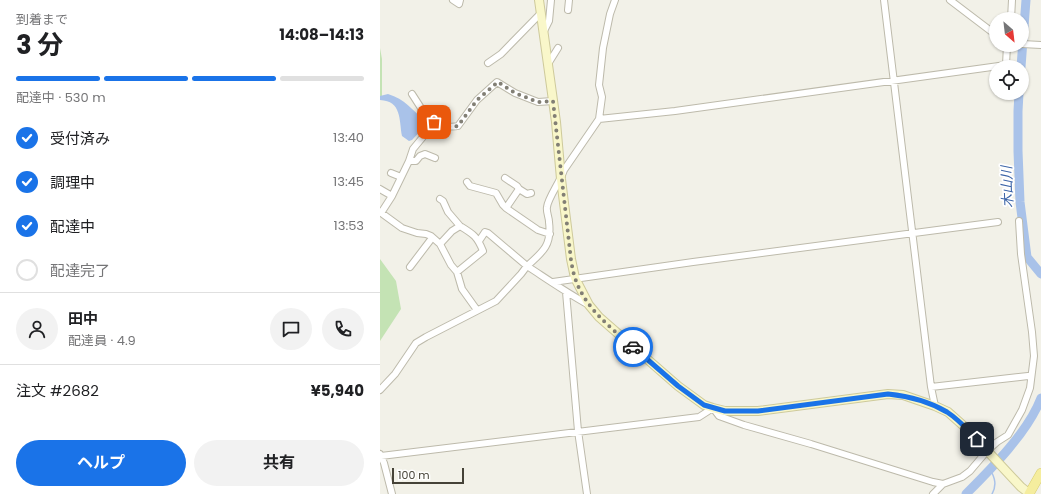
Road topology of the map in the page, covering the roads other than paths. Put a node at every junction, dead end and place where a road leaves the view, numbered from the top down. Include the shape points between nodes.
1 (453, 0) edge
2 (460, 0) edge
3 (539, 0) edge
4 (551, 0) edge
5 (569, 0) edge
6 (615, 0) edge
7 (884, 0) edge
8 (950, 0) edge
9 (1012, 0) edge
10 (568, 10) dead end
11 (1011, 12) edge
12 (541, 13) junction
13 (989, 30) edge
14 (544, 31) junction
15 (1029, 44) edge
16 (1041, 45) edge
17 (558, 48) dead end
18 (1007, 52) edge
19 (488, 64) dead end
20 (548, 64) junction
21 (893, 81) junction
22 (412, 94) dead end
23 (553, 101) junction
24 (599, 119) junction
25 (432, 126) junction
26 (435, 158) dead end
27 (409, 161) junction
28 (391, 173) dead end
29 (401, 177) junction
30 (505, 178) dead end
31 (561, 179) junction
32 (467, 182) dead end
33 (380, 189) edge
34 (519, 189) junction
35 (531, 193) dead end
36 (392, 196) junction
37 (440, 199) dead end
38 (506, 208) junction
39 (381, 213) edge
40 (998, 222) dead end
41 (1019, 222) dead end
42 (460, 226) junction
43 (912, 232) junction
44 (550, 234) junction
45 (432, 238) junction
46 (479, 241) junction
47 (440, 244) junction
48 (410, 266) dead end
49 (526, 266) junction
50 (457, 272) junction
51 (575, 278) junction
52 (553, 282) junction
53 (566, 292) junction
54 (589, 305) junction
55 (477, 310) junction
56 (1028, 376) dead end
57 (931, 387) junction
58 (380, 390) edge
59 (935, 406) junction
60 (713, 408) junction
61 (578, 432) junction
62 (989, 452) junction
63 (380, 455) edge
64 (1041, 473) edge
65 (943, 484) junction
66 (392, 494) edge
67 (587, 494) edge
68 (932, 494) edge
69 (1029, 494) edge

1 - 2 street via 459,4
3 - 12 street
4 - 14 street via 549,21
5 - 10 street
6 - 24 street via 603,48
7 - 21 street
8 - 13 street
9 - 11 street
12 - 14 street
12 - 19 street
14 - 20 street
15 - 16 street
17 - 20 street
18 - 21 street via 1006,65
20 - 23 street
21 - 24 street
21 - 43 street
22 - 25 street via 421,108 430,113 434,122
23 - 25 street via 538,102 515,93 498,82 477,100 458,126
23 - 31 street
24 - 31 street via 564,170
25 - 27 street via 413,150
26 - 27 street via 425,154 416,161
27 - 29 street
28 - 29 street
29 - 36 street
30 - 34 street
31 - 44 street via 546,207
31 - 51 street
32 - 38 street via 470,186 496,193
33 - 36 street
34 - 35 street via 527,194
34 - 38 street
36 - 39 street
37 - 42 street
38 - 44 street via 538,230
39 - 45 street via 402,228
40 - 43 street
41 - 62 street via 1034,344 1032,376 1025,403 1014,426 1008,436 997,442
42 - 46 street
42 - 47 street
43 - 51 street
43 - 57 street
44 - 49 street via 543,252
45 - 47 street
45 - 48 street
46 - 49 street via 485,232 488,233
46 - 50 street via 483,251
47 - 50 street via 451,266
49 - 52 street
49 - 55 street via 496,301
50 - 55 street via 462,289
51 - 52 street
51 - 54 street
52 - 53 street
53 - 54 street
53 - 61 street
54 - 60 street via 599,317 678,386 704,405
55 - 58 street via 416,343 395,374
56 - 57 street
57 - 59 street
59 - 60 street via 903,395 888,394 758,411 725,411
59 - 62 street via 948,412
60 - 61 street via 699,417
60 - 65 street via 719,416 744,425
61 - 63 street
61 - 67 street
62 - 65 street via 962,477
62 - 69 street
63 - 66 street
64 - 69 main road
65 - 68 street

